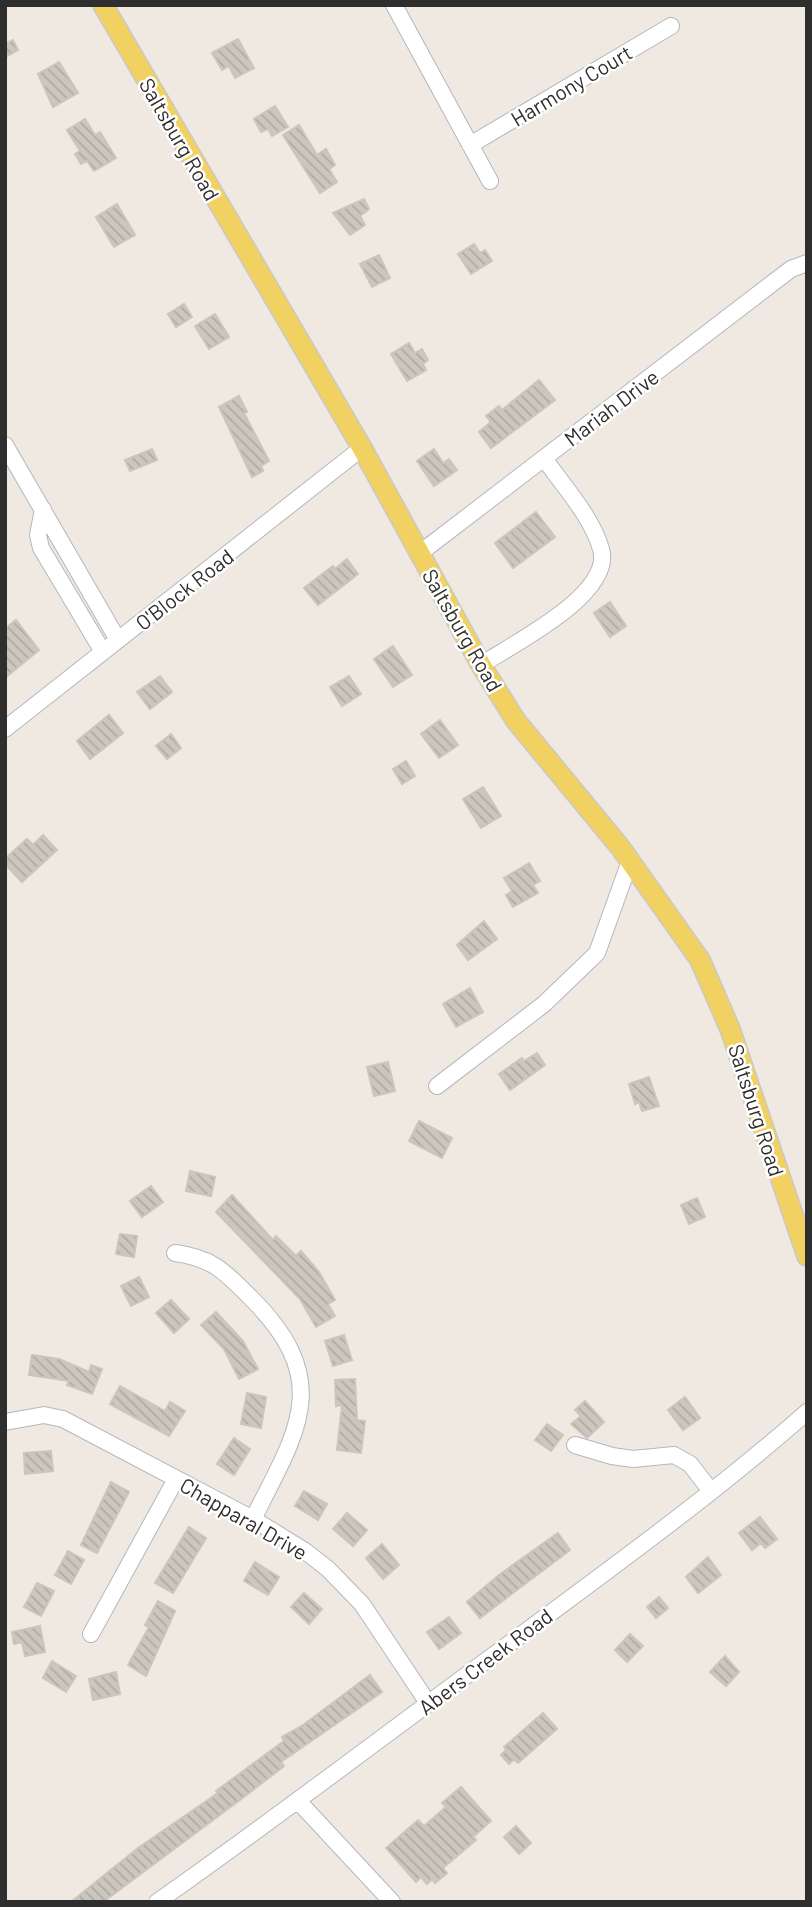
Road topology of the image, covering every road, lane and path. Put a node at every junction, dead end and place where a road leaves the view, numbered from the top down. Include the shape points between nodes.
1 (103, 5) edge
2 (394, 5) edge
3 (671, 26) dead end
4 (470, 145) junction
5 (490, 181) dead end
6 (805, 263) edge
7 (362, 448) junction
8 (7, 453) edge
9 (544, 458) junction
10 (43, 509) junction
11 (420, 553) junction
12 (118, 640) junction
13 (103, 652) junction
14 (481, 665) junction
15 (5, 729) edge
16 (630, 861) junction
17 (437, 1086) dead end
18 (175, 1253) dead end
19 (807, 1256) edge
20 (807, 1412) edge
21 (5, 1422) edge
22 (575, 1445) dead end
23 (176, 1479) junction
24 (711, 1491) junction
25 (253, 1519) junction
26 (91, 1634) dead end
27 (428, 1703) junction
28 (299, 1802) junction
29 (157, 1902) edge
30 (392, 1902) edge

1 - 7 main road, Saltsburg Road
2 - 4 street
3 - 4 street, Harmony Court
4 - 5 street
6 - 9 street, Mariah Drive
7 - 11 main road, Saltsburg Road
7 - 12 street, O'Block Road
8 - 10 street
9 - 11 street, Mariah Drive
9 - 14 street via 590,524 602,566 582,598
10 - 12 street
10 - 13 street via 38,535 41,548
11 - 14 main road, Saltsburg Road
12 - 13 street, O'Block Road
13 - 15 street, O'Block Road
14 - 16 main road, Saltsburg Road via 516,721
16 - 17 street via 597,953 544,1004
16 - 19 main road, Saltsburg Road via 700,960 730,1029
18 - 25 street via 196,1255 222,1269 271,1318 295,1359 300,1406 296,1433
20 - 24 street, Abers Creek Road
21 - 23 street, Chapparal Drive via 44,1415 63,1419
22 - 24 street via 633,1459 674,1455 690,1464
23 - 25 street, Chapparal Drive
23 - 26 street
24 - 27 street, Abers Creek Road
25 - 27 street, Chapparal Drive via 304,1551 344,1584
27 - 28 street, Abers Creek Road
28 - 29 street, Abers Creek Road
28 - 30 street

